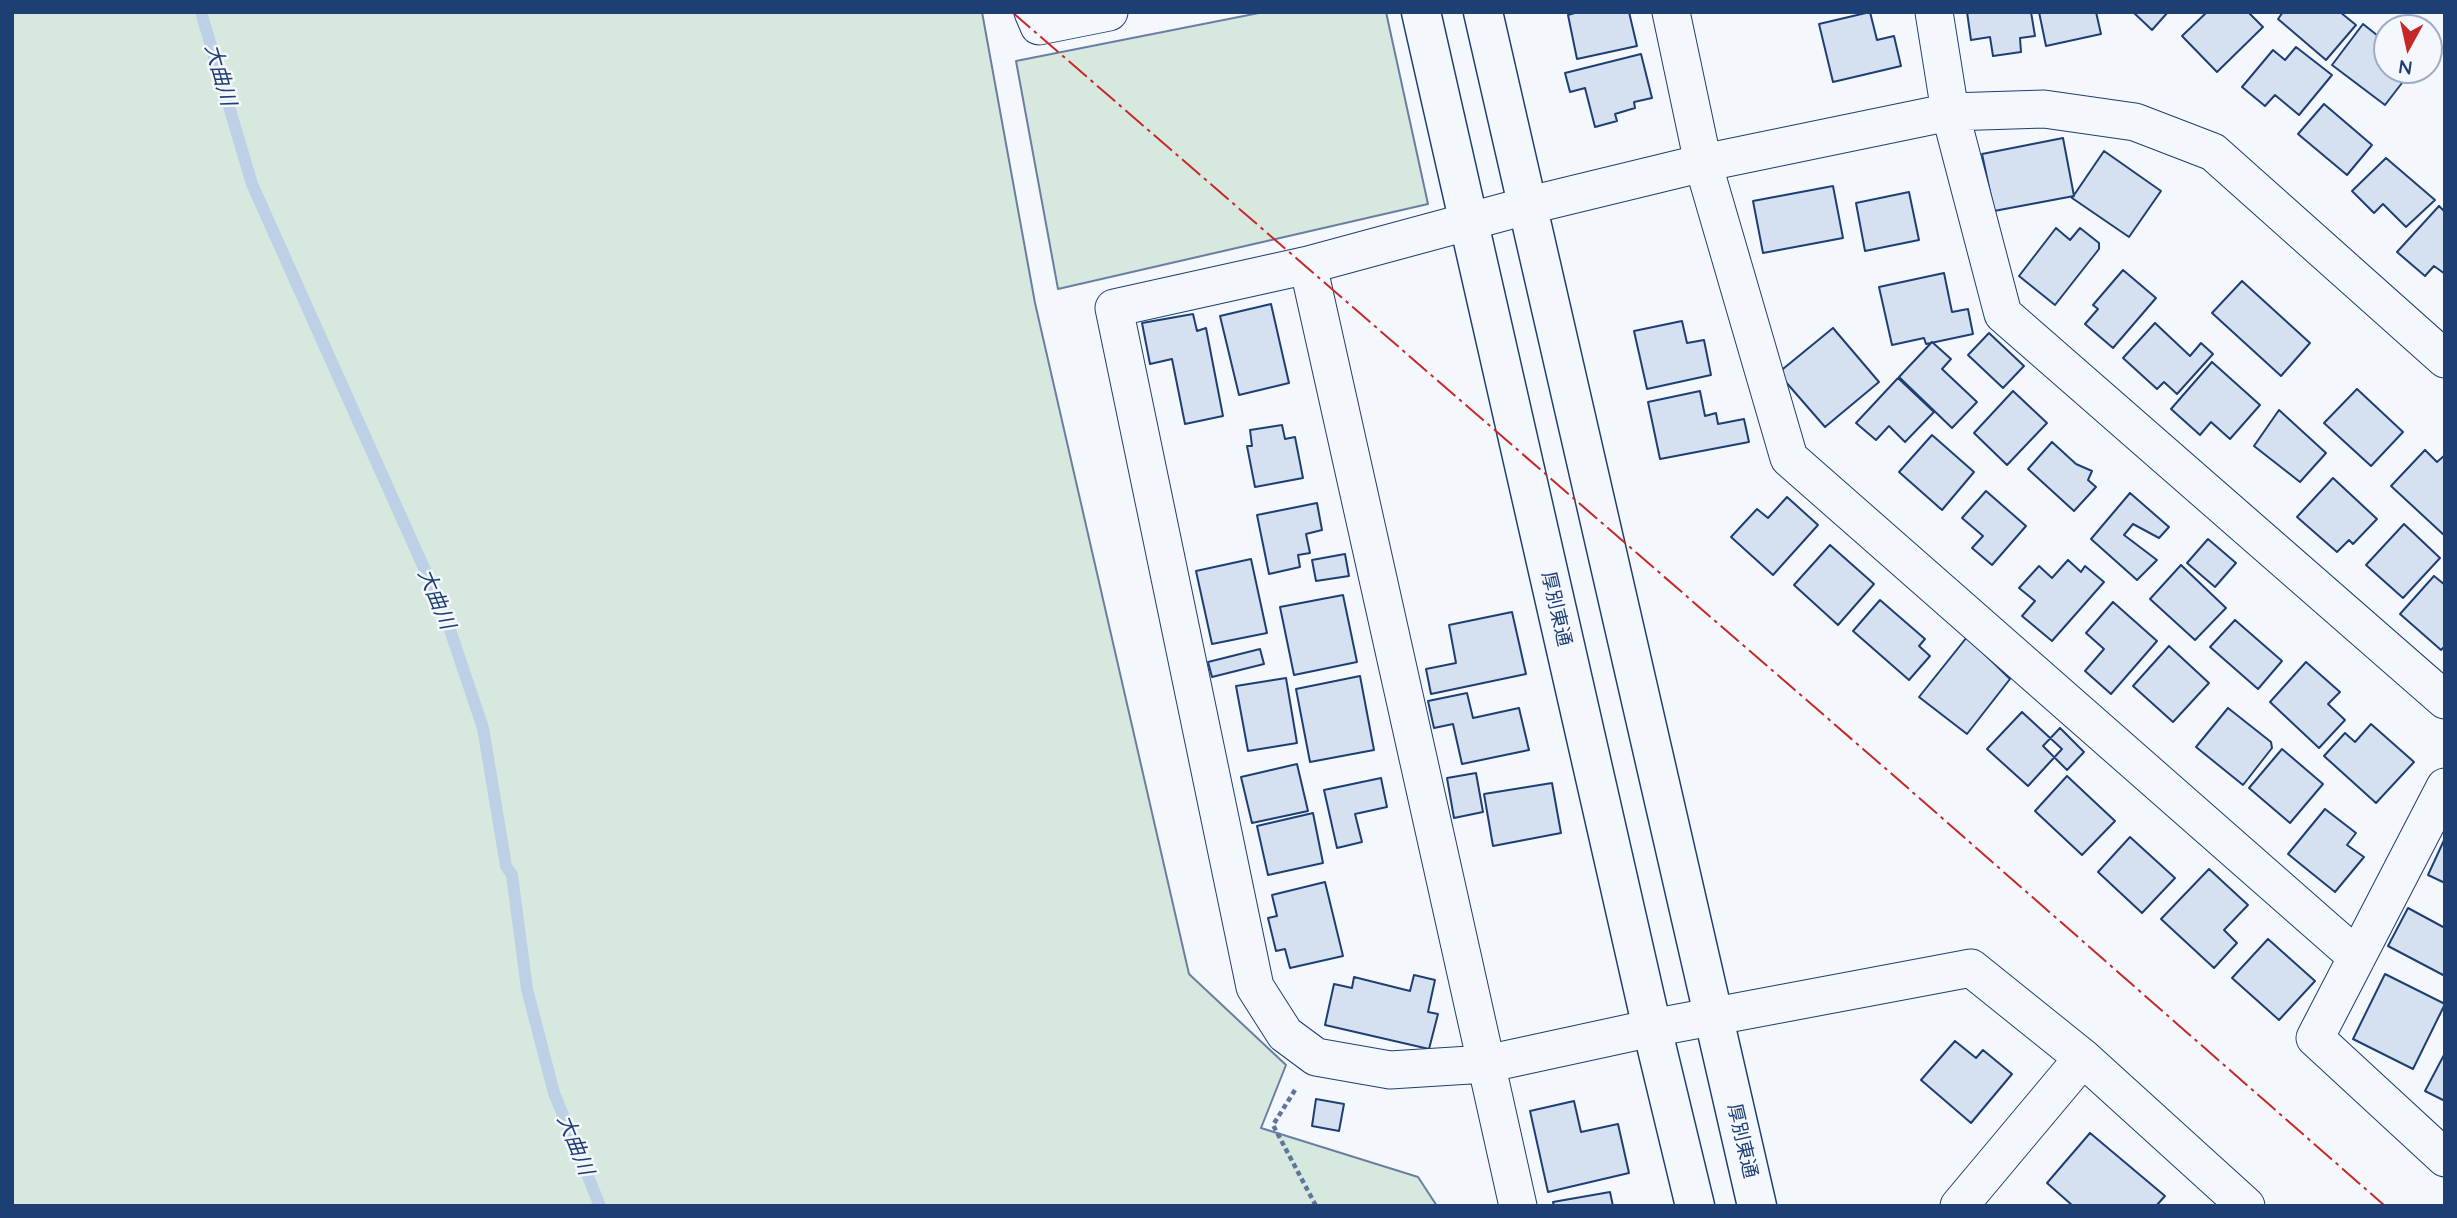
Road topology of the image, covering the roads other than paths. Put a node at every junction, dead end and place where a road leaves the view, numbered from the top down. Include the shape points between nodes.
1 (1033, 12) edge
2 (1109, 12) edge
3 (1421, 12) edge
4 (1483, 12) edge
5 (1671, 12) edge
6 (1934, 12) edge
7 (1950, 112) junction
8 (1703, 163) junction
9 (1526, 206) junction
10 (1468, 223) junction
11 (1308, 265) junction
12 (2445, 359) edge
13 (2445, 700) edge
14 (2445, 787) edge
15 (2357, 957) junction
16 (1713, 1017) junction
17 (1652, 1028) junction
18 (2083, 1059) junction
19 (1486, 1064) junction
20 (2445, 1158) edge
21 (1518, 1206) edge
22 (1695, 1206) edge
23 (1757, 1206) edge
24 (1959, 1206) edge
25 (2246, 1206) edge

1 - 2 street via 1039,26
3 - 10 street, 厚別東通
4 - 9 street, 厚別東通
5 - 8 street
6 - 7 street
7 - 8 street
7 - 12 street via 2044,109 2135,122 2213,152
7 - 13 street via 2003,314
8 - 9 street
8 - 15 street via 1788,458
9 - 10 street
9 - 16 street, 厚別東通
10 - 11 street
10 - 17 street, 厚別東通
11 - 19 street
11 - 19 street via 1114,308 1255,987 1285,1034 1316,1057 1390,1070
14 - 15 street
15 - 20 street via 2315,1038
16 - 17 street
16 - 18 street via 1971,968
16 - 23 street, 厚別東通
17 - 19 street
17 - 22 street, 厚別東通
18 - 24 street
18 - 25 street
19 - 21 street

